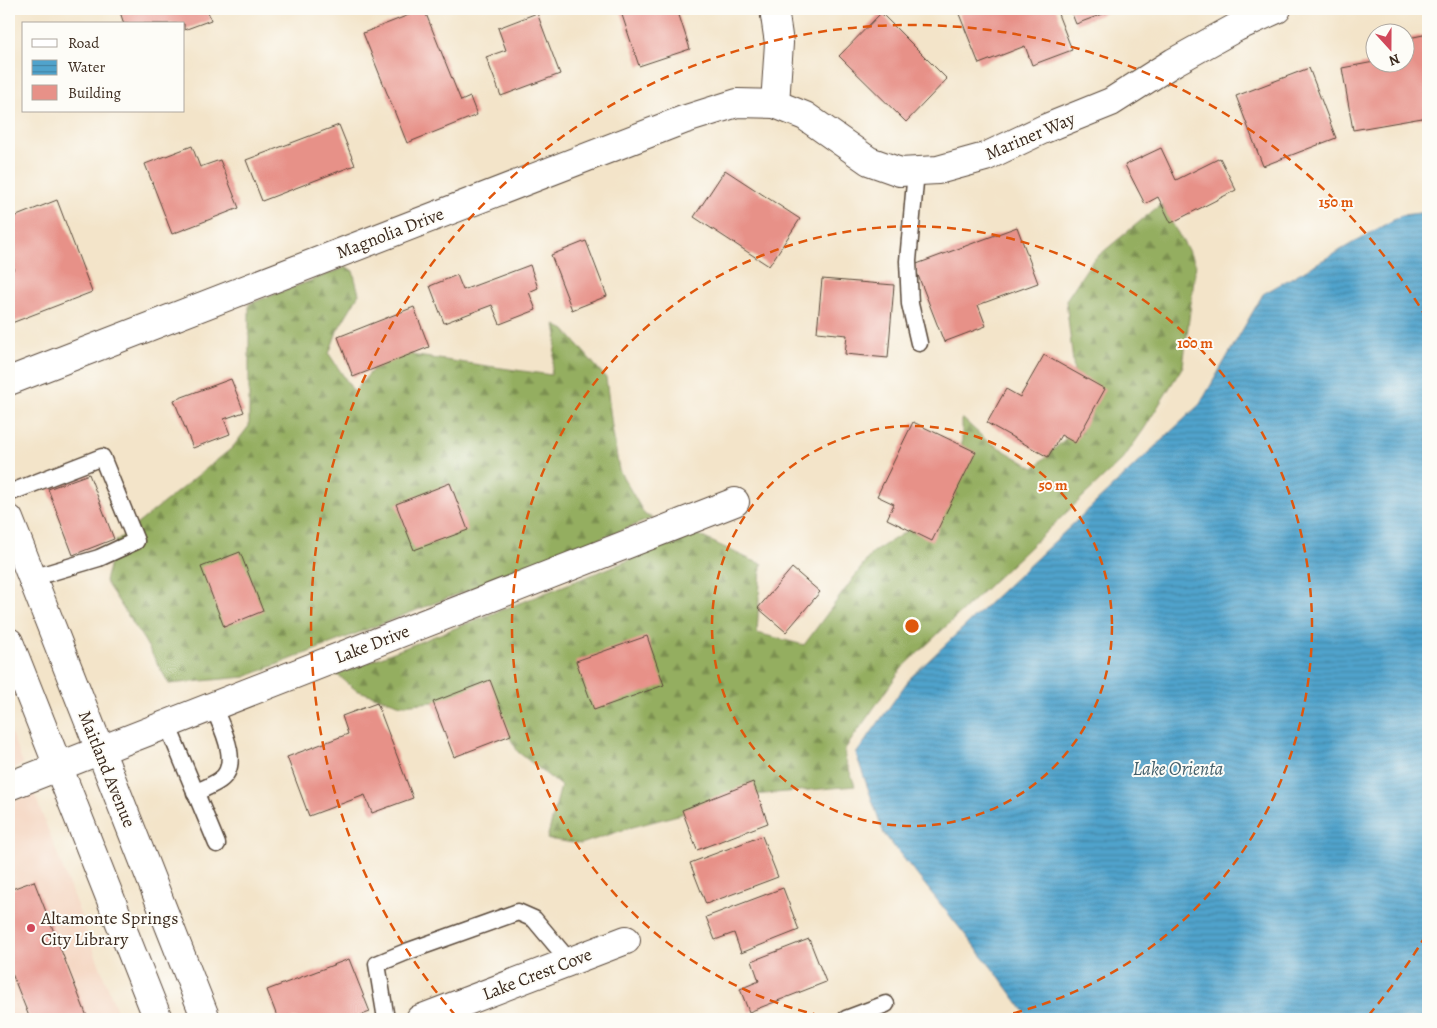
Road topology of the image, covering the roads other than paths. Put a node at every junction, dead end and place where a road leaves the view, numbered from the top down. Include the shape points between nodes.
1 (774, 9) edge
2 (1277, 9) edge
3 (775, 104) junction
4 (916, 171) junction
5 (919, 343) dead end
6 (9, 381) edge
7 (9, 493) edge
8 (735, 502) dead end
9 (9, 519) edge
10 (32, 578) junction
11 (9, 642) edge
12 (213, 706) junction
13 (167, 724) junction
14 (100, 750) junction
15 (58, 767) junction
16 (9, 786) edge
17 (196, 793) junction
18 (217, 844) dead end
19 (626, 940) dead end
20 (570, 962) junction
21 (886, 1004) dead end
22 (158, 1019) edge
23 (206, 1019) edge
24 (386, 1019) edge
25 (420, 1019) edge
26 (846, 1019) edge

1 - 3 street via 779,43
2 - 4 street, Mariner Way via 1190,53 1111,102 985,157 938,170
3 - 4 street, Mariner Way via 804,116 869,161 900,172
3 - 6 street, Magnolia Drive via 737,103 683,120
4 - 5 lane via 908,262 910,304
7 - 10 lane via 102,457 136,541 99,558
8 - 12 street, Lake Drive
9 - 10 street, Maitland Avenue
10 - 14 street, Maitland Avenue
11 - 15 street
12 - 13 street, Lake Drive
12 - 17 lane via 228,745 231,764 222,779
13 - 14 street, Lake Drive
13 - 17 lane
14 - 15 street, Lake Drive
14 - 23 street, Maitland Avenue
15 - 16 street, Lake Drive
15 - 22 street
17 - 18 lane
19 - 20 street, Lake Crest Cove
20 - 24 lane via 534,919 518,912 377,964
20 - 25 street, Lake Crest Cove
21 - 26 lane

